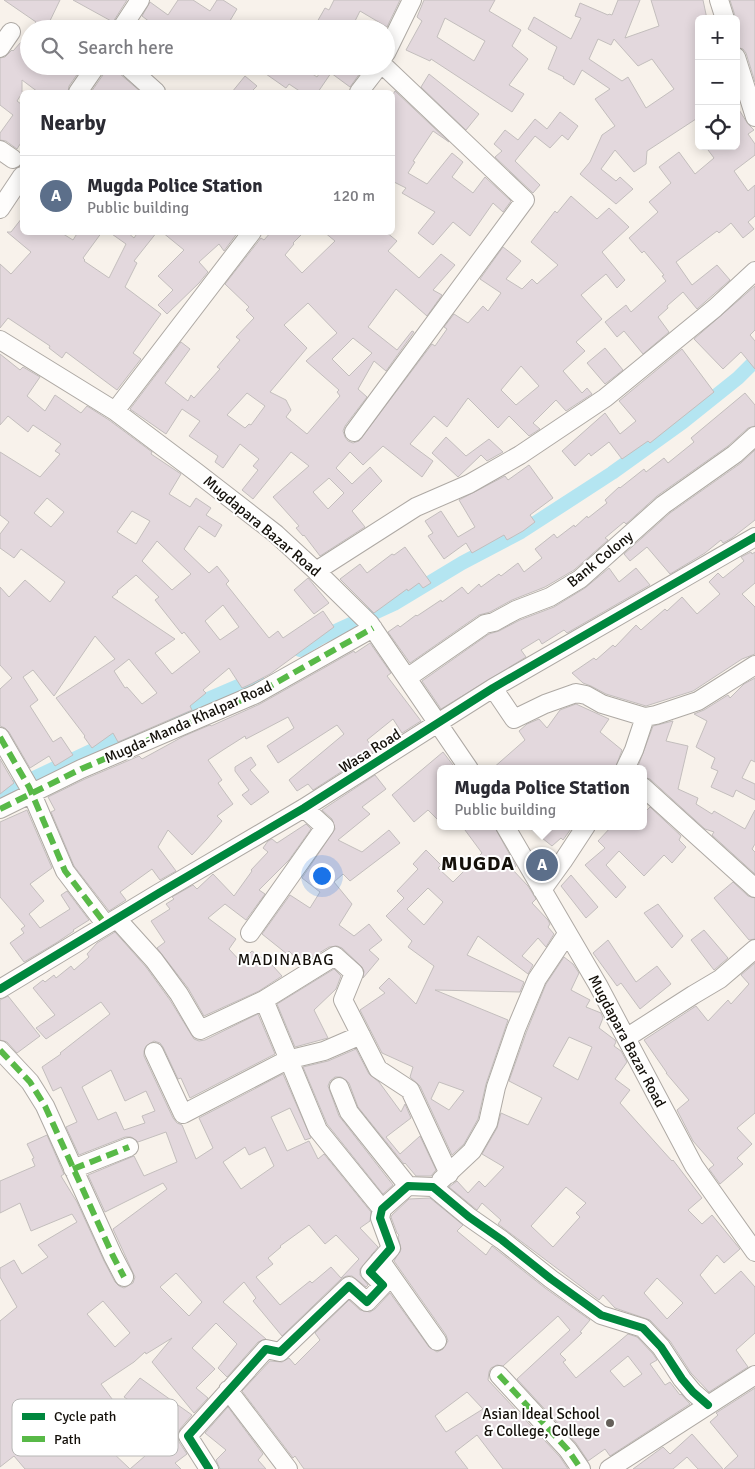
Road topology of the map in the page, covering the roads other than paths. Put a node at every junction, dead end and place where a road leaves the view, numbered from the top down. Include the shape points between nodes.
1 (140, 0) edge
2 (412, 0) edge
3 (719, 0) edge
4 (724, 15) edge
5 (127, 20) edge
6 (11, 32) dead end
7 (395, 34) edge
8 (0, 48) edge
9 (737, 60) edge
10 (90, 75) edge
11 (137, 75) edge
12 (372, 75) edge
13 (393, 75) edge
14 (79, 90) edge
15 (154, 90) edge
16 (361, 90) edge
17 (755, 117) edge
18 (20, 179) edge
19 (0, 210) edge
20 (250, 235) edge
21 (755, 271) edge
22 (0, 340) edge
23 (115, 411) junction
24 (354, 432) dead end
25 (755, 436) edge
26 (755, 537) edge
27 (316, 571) junction
28 (371, 626) junction
29 (755, 665) edge
30 (407, 678) junction
31 (493, 688) junction
32 (645, 717) junction
33 (439, 724) junction
34 (0, 737) edge
35 (466, 765) edge
36 (627, 765) edge
37 (28, 786) junction
38 (647, 791) edge
39 (304, 808) junction
40 (0, 809) edge
41 (507, 830) edge
42 (583, 830) edge
43 (755, 888) edge
44 (542, 890) junction
45 (112, 922) junction
46 (250, 933) dead end
47 (567, 934) junction
48 (755, 948) edge
49 (0, 989) edge
50 (264, 1000) junction
51 (361, 1035) junction
52 (626, 1038) junction
53 (0, 1050) edge
54 (154, 1052) dead end
55 (287, 1060) junction
56 (339, 1087) dead end
57 (129, 1147) dead end
58 (73, 1169) junction
59 (448, 1174) junction
60 (408, 1186) junction
61 (433, 1187) junction
62 (382, 1209) junction
63 (755, 1252) edge
64 (380, 1260) junction
65 (124, 1277) dead end
66 (437, 1341) dead end
67 (499, 1375) dead end
68 (755, 1375) edge
69 (228, 1390) junction
70 (708, 1405) junction
71 (209, 1469) edge
72 (288, 1469) edge
73 (581, 1469) edge
74 (608, 1469) edge

1 - 5 street
2 - 7 street
3 - 4 street
6 - 8 street
9 - 17 street
10 - 14 street
11 - 15 street
12 - 16 street
13 - 24 street via 525,200
18 - 19 street
20 - 23 street
21 - 27 street via 605,398 520,455 469,484 416,507
22 - 23 street, Mugdapara Bazar Road
23 - 27 street, Mugdapara Bazar Road via 276,534
25 - 30 street, Bank Colony via 663,505 580,579 550,597 486,624
26 - 31 street, Wasa Road
27 - 28 street, Mugdapara Bazar Road
28 - 30 street, Mugdapara Bazar Road
28 - 37 street, Mugda-Manda Khalpar Road via 256,694 82,769
29 - 32 street via 698,701
30 - 33 street, Mugdapara Bazar Road
31 - 32 street via 514,719 576,693
31 - 33 street, Wasa Road
32 - 36 street
33 - 35 street, Mugdapara Bazar Road
33 - 39 street, Wasa Road
34 - 37 street
37 - 40 street, Mugda-Manda Khalpar Road
37 - 45 street via 65,871
38 - 43 street
39 - 45 street, Wasa Road
39 - 46 street via 325,827
41 - 44 street, Mugdapara Bazar Road
42 - 44 street
44 - 47 street, Mugdapara Bazar Road
45 - 49 street, Wasa Road
45 - 50 street via 154,960 200,1030
47 - 52 street, Mugdapara Bazar Road
47 - 59 street via 537,979 516,1029 496,1087 488,1123 472,1152
48 - 52 street via 720,980
50 - 51 street via 335,956 354,973 342,1000
50 - 55 street
51 - 55 street via 324,1051
51 - 59 street via 378,1069 410,1090
52 - 63 street, Mugdapara Bazar Road via 694,1166
53 - 58 street via 30,1082 45,1106
54 - 55 street via 183,1114
55 - 62 street via 318,1130
56 - 60 street via 349,1112
57 - 58 street
58 - 65 street
59 - 61 street
60 - 61 street
60 - 62 street
61 - 70 street via 601,1315 643,1328 661,1347 682,1379
62 - 64 street via 380,1218 391,1248
64 - 66 street
64 - 69 street via 370,1272 383,1285 367,1302 349,1286 280,1352 266,1349
67 - 73 street via 568,1450
68 - 70 street
69 - 71 street via 188,1436
69 - 72 street
70 - 74 street

